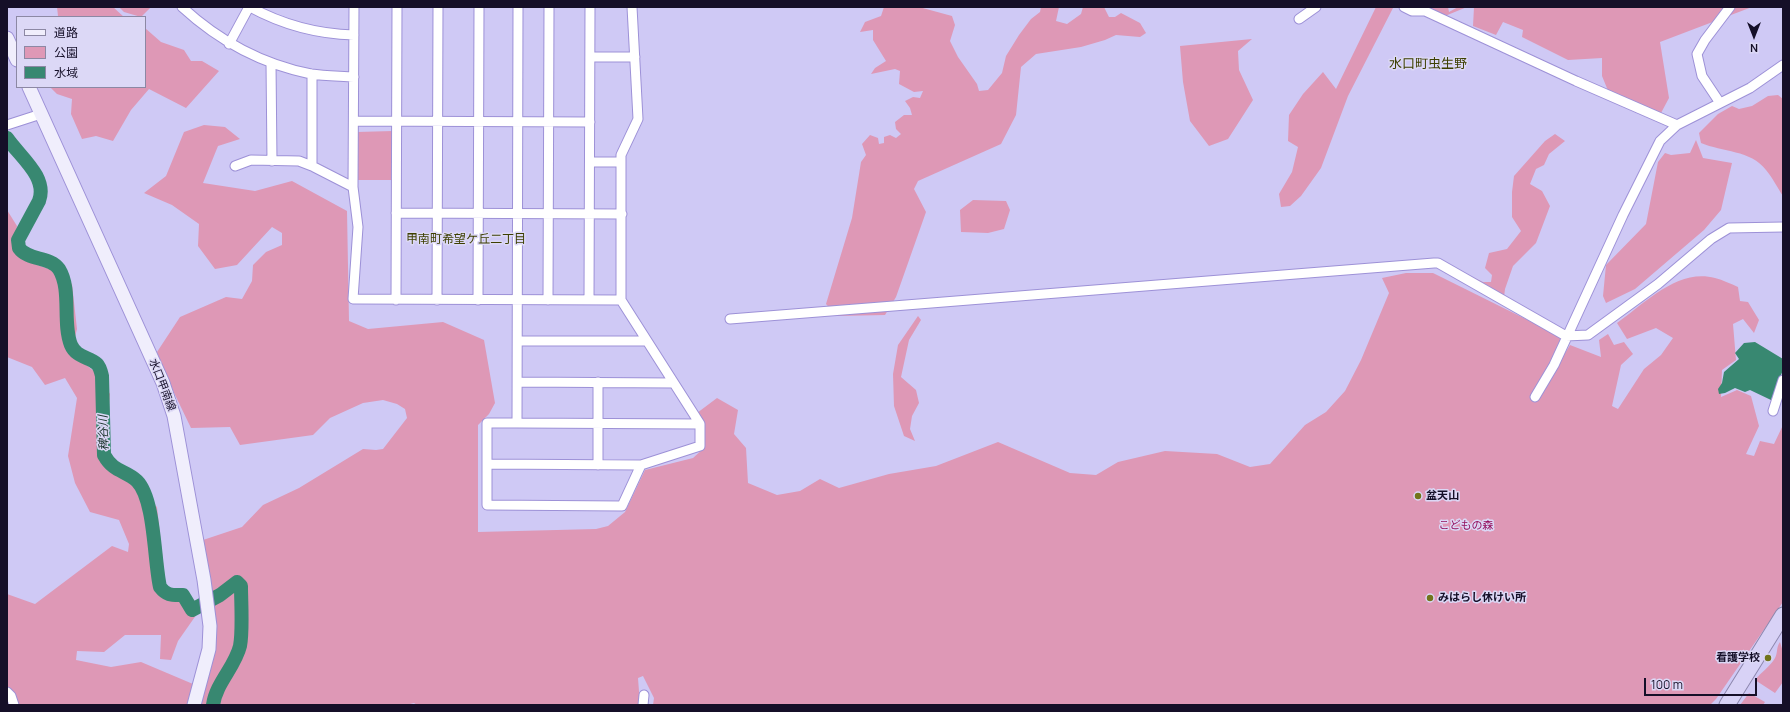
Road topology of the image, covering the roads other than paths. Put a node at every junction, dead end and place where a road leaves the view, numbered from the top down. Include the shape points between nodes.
1 (182, 7) edge
2 (250, 7) edge
3 (354, 7) edge
4 (397, 7) edge
5 (438, 7) edge
6 (479, 7) edge
7 (518, 7) edge
8 (549, 7) edge
9 (590, 7) edge
10 (632, 7) edge
11 (1316, 7) edge
12 (1404, 7) edge
13 (1730, 7) edge
14 (1299, 19) dead end
15 (354, 35) junction
16 (7, 38) edge
17 (229, 44) junction
18 (590, 57) junction
19 (635, 57) junction
20 (16, 58) edge
21 (271, 63) junction
22 (1783, 65) edge
23 (312, 74) junction
24 (354, 77) junction
25 (29, 88) edge
26 (1720, 103) junction
27 (41, 114) junction
28 (354, 121) junction
29 (396, 121) junction
30 (438, 121) junction
31 (479, 121) junction
32 (518, 121) junction
33 (549, 121) junction
34 (590, 122) junction
35 (7, 125) edge
36 (1677, 125) junction
37 (272, 161) junction
38 (590, 162) junction
39 (621, 162) junction
40 (235, 166) dead end
41 (312, 166) junction
42 (353, 187) junction
43 (396, 213) junction
44 (438, 214) junction
45 (479, 214) junction
46 (518, 214) junction
47 (548, 214) junction
48 (590, 214) junction
49 (622, 214) junction
50 (1783, 227) edge
51 (396, 300) junction
52 (437, 300) junction
53 (478, 300) junction
54 (518, 300) junction
55 (548, 300) junction
56 (589, 300) junction
57 (621, 300) junction
58 (730, 319) dead end
59 (1566, 336) junction
60 (518, 341) junction
61 (647, 341) junction
62 (1783, 380) edge
63 (518, 382) junction
64 (598, 382) junction
65 (674, 383) junction
66 (1536, 397) dead end
67 (1773, 411) dead end
68 (517, 423) junction
69 (598, 424) junction
70 (700, 424) junction
71 (487, 464) junction
72 (598, 465) junction
73 (641, 465) junction
74 (1783, 615) edge
75 (7, 692) edge
76 (644, 695) dead end
77 (14, 705) edge
78 (194, 705) edge
79 (644, 705) edge
80 (1727, 705) edge

1 - 17 street
2 - 15 street via 278,21 304,29
2 - 17 street
3 - 15 street
4 - 29 street
5 - 30 street
6 - 31 street
7 - 32 street
8 - 33 street
9 - 18 street
10 - 19 street
11 - 14 street
12 - 36 street via 1412,11 1425,11
13 - 26 street via 1705,40 1698,54 1702,76
15 - 24 street
16 - 20 main road
17 - 21 street
18 - 19 street
18 - 34 street
19 - 39 street via 638,119 624,148
21 - 23 street
21 - 37 street
22 - 26 street via 1750,88
23 - 24 street
23 - 41 street
24 - 28 street
25 - 27 main road, 水口甲南線
26 - 36 street
27 - 35 street
27 - 78 main road, 水口甲南線 via 163,383 174,416 210,626 209,649
28 - 29 street
28 - 42 street
29 - 30 street
29 - 43 street
30 - 31 street
30 - 44 street
31 - 32 street
31 - 45 street
32 - 33 street
32 - 46 street
33 - 34 street
33 - 47 street
34 - 38 street
36 - 59 street via 1660,141
37 - 40 street via 251,160
37 - 41 street via 292,160
38 - 39 street
38 - 48 street
39 - 49 street
41 - 42 street
42 - 51 street via 358,227 353,299
43 - 44 street
43 - 51 street
44 - 45 street
44 - 52 street
45 - 46 street
45 - 53 street
46 - 47 street
46 - 54 street
47 - 48 street
47 - 55 street
48 - 49 street
48 - 56 street
49 - 57 street
50 - 59 street via 1728,228 1711,239 1658,284 1588,334
51 - 52 street
52 - 53 street
53 - 54 street
54 - 55 street
54 - 60 street
55 - 56 street
56 - 57 street
57 - 61 street
58 - 59 street via 1438,263
59 - 66 street via 1554,365
60 - 61 street
60 - 63 street
61 - 65 street
62 - 67 street
63 - 64 street
63 - 68 street
64 - 65 street
64 - 69 street
65 - 70 street
68 - 69 street
68 - 71 street via 487,423
69 - 70 street
69 - 72 street
70 - 73 street via 700,446
71 - 72 street
71 - 73 street via 487,505 622,506
72 - 73 street
74 - 80 highway
75 - 77 street
76 - 79 street

